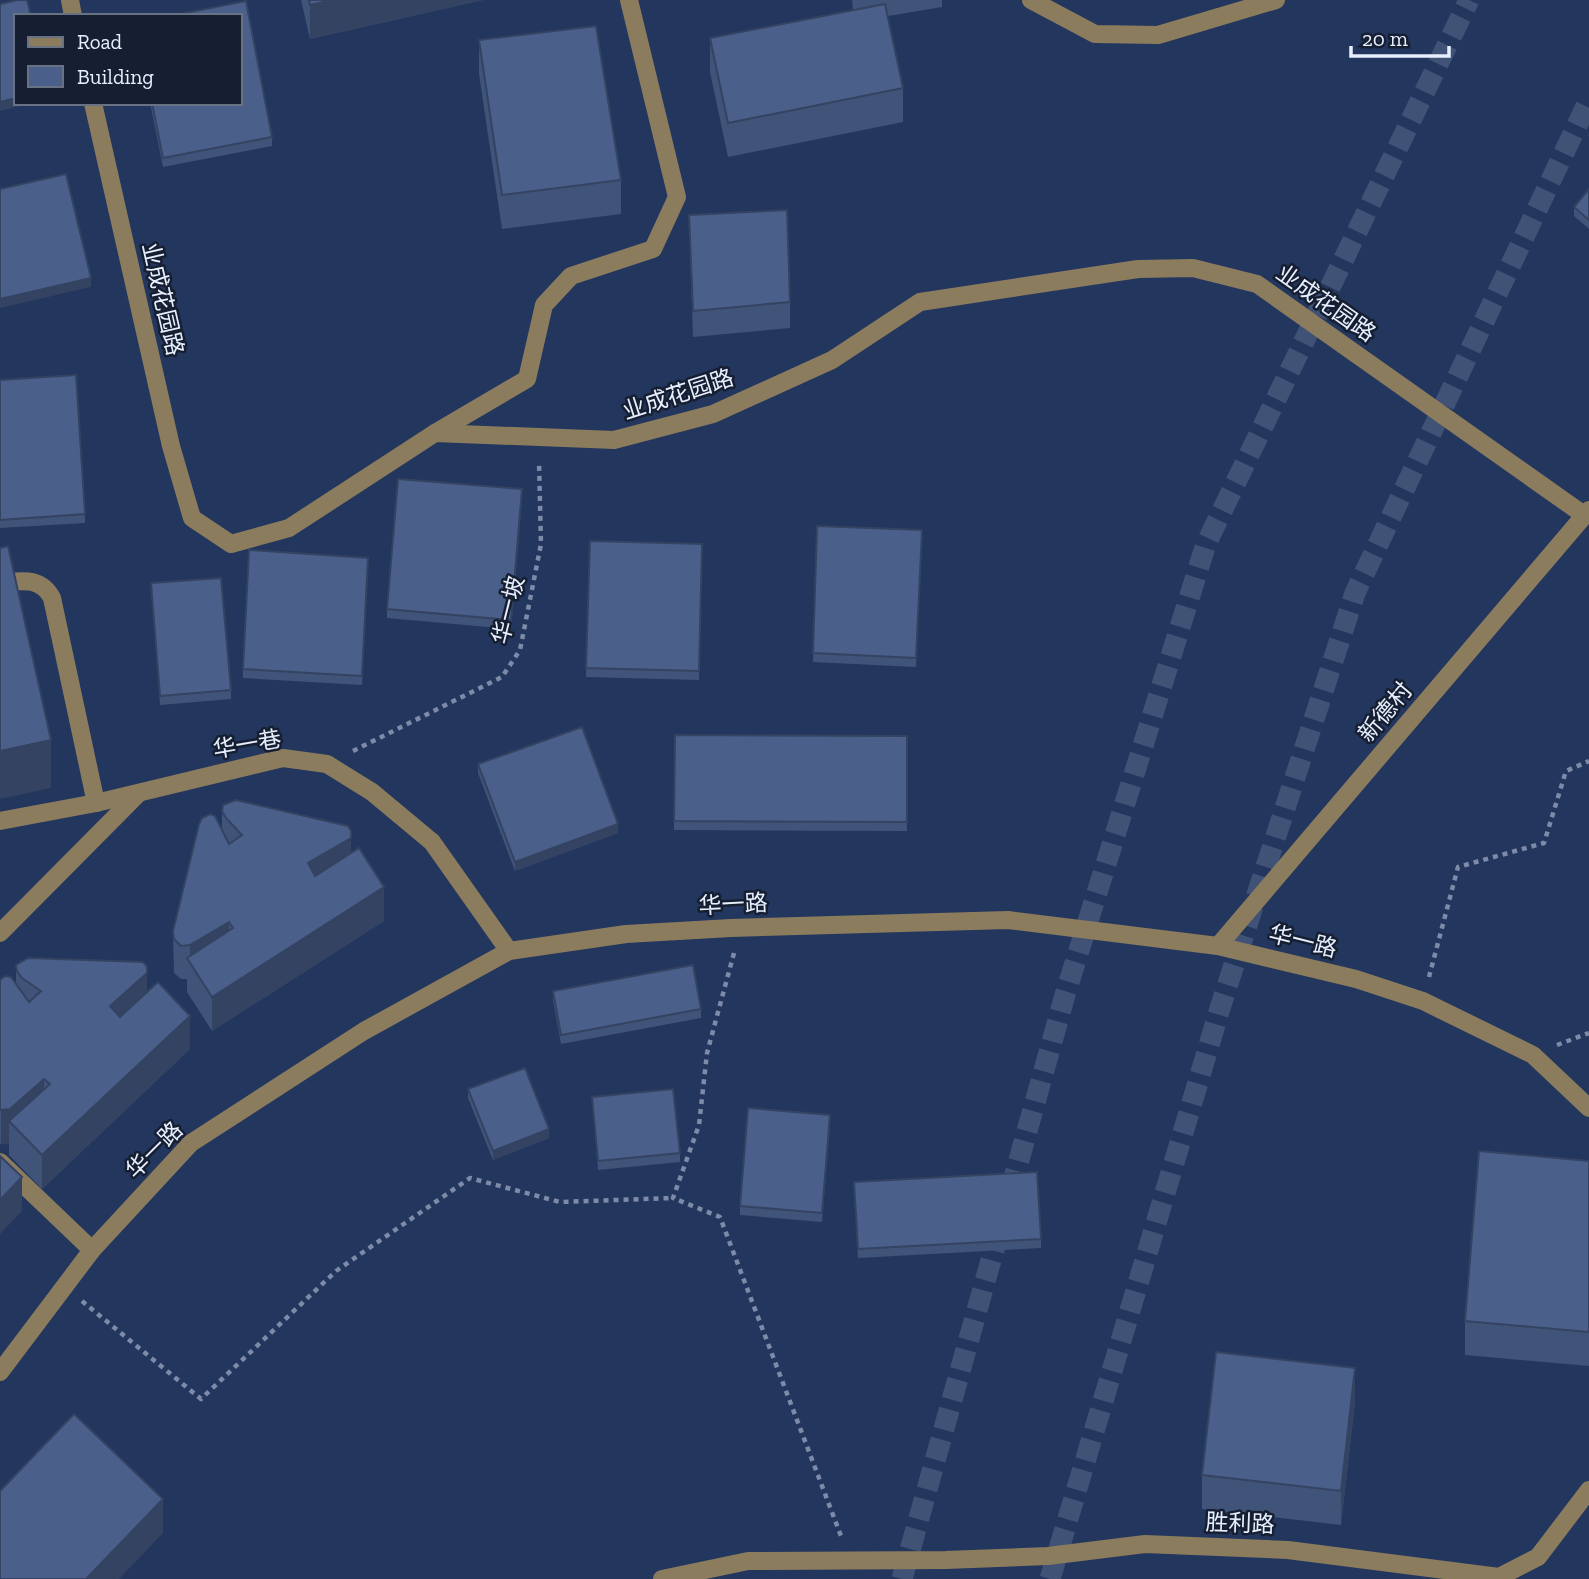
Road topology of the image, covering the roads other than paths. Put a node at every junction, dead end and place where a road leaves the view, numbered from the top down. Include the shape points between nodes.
1 (629, 0) edge
2 (1031, 0) edge
3 (1276, 0) edge
4 (93, 105) edge
5 (435, 433) junction
6 (1587, 512) edge
7 (0, 583) edge
8 (139, 793) junction
9 (96, 803) junction
10 (0, 821) edge
11 (0, 933) edge
12 (1218, 946) junction
13 (509, 951) junction
14 (1589, 1108) edge
15 (0, 1162) edge
16 (92, 1250) junction
17 (0, 1373) edge
18 (1589, 1490) edge
19 (662, 1579) edge

1 - 5 street via 677,197 653,249 571,276 544,305 527,379
2 - 3 street via 1095,34 1158,35
4 - 5 street, 业成花园路 via 171,446 192,518 232,544 289,528
5 - 6 street, 业成花园路 via 614,440 713,414 832,359 919,302 1138,270 1193,268 1257,284
6 - 12 street, 新德村
7 - 9 street via 29,580 52,598
8 - 9 street, 华一巷
8 - 11 street
8 - 13 street, 华一巷 via 283,758 327,764 372,792 432,842
9 - 10 street, 华一巷
12 - 13 street, 华一路 via 1008,920 626,934
12 - 14 street, 华一路 via 1356,979 1423,1001 1533,1055
13 - 16 street, 华一路 via 364,1031 191,1143
15 - 16 street
16 - 17 street, 华一路
18 - 19 street, 胜利路 via 1538,1557 1499,1577 1287,1549 1145,1544 1048,1556 748,1561

